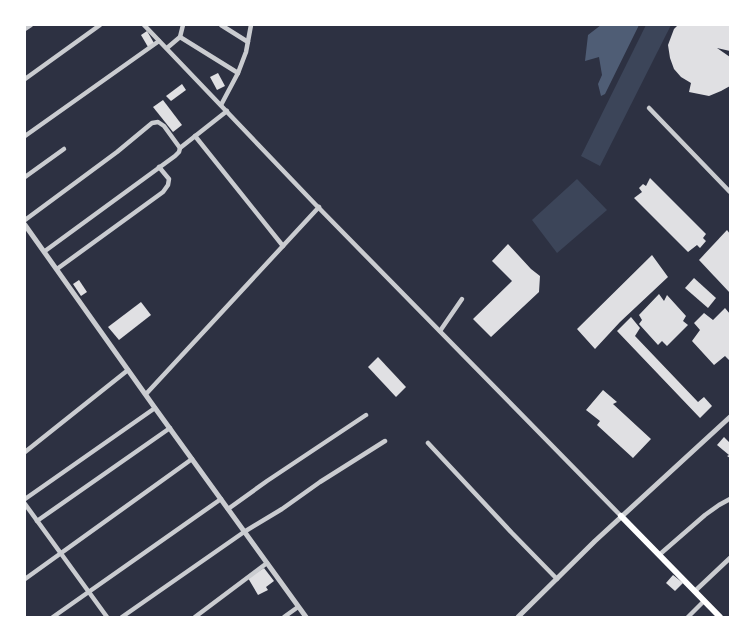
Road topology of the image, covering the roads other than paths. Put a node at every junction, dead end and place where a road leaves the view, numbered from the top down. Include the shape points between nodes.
1 (30, 25) edge
2 (100, 25) edge
3 (144, 25) edge
4 (183, 25) edge
5 (221, 25) edge
6 (251, 25) edge
7 (25, 29) edge
8 (180, 37) junction
9 (159, 41) junction
10 (248, 42) junction
11 (166, 48) junction
12 (238, 73) junction
13 (25, 79) edge
14 (221, 105) junction
15 (649, 108) dead end
16 (227, 111) junction
17 (25, 136) edge
18 (195, 136) junction
19 (180, 148) junction
20 (64, 149) dead end
21 (159, 167) junction
22 (25, 177) edge
23 (730, 192) edge
24 (319, 207) junction
25 (25, 220) edge
26 (25, 225) edge
27 (283, 246) junction
28 (45, 251) junction
29 (57, 269) junction
30 (462, 298) dead end
31 (440, 331) junction
32 (128, 370) junction
33 (146, 394) junction
34 (155, 408) junction
35 (366, 415) dead end
36 (730, 417) edge
37 (170, 428) junction
38 (385, 441) dead end
39 (428, 444) dead end
40 (25, 452) edge
41 (192, 459) junction
42 (221, 498) junction
43 (730, 498) edge
44 (25, 500) edge
45 (25, 504) edge
46 (228, 509) junction
47 (621, 516) junction
48 (37, 521) junction
49 (244, 532) junction
50 (61, 553) junction
51 (659, 555) junction
52 (730, 558) edge
53 (267, 563) junction
54 (25, 579) edge
55 (557, 579) junction
56 (695, 591) junction
57 (88, 592) junction
58 (704, 601) junction
59 (298, 607) junction
60 (53, 617) edge
61 (107, 617) edge
62 (122, 617) edge
63 (194, 617) edge
64 (284, 617) edge
65 (306, 617) edge
66 (518, 617) edge
67 (688, 617) edge
68 (720, 617) edge

1 - 7 street
2 - 13 street
3 - 9 street
4 - 8 street
5 - 10 street
6 - 10 street
8 - 11 street
8 - 12 street
9 - 11 street
9 - 17 street
10 - 12 street
11 - 14 street
12 - 14 street
14 - 16 street
15 - 23 street
16 - 18 street
16 - 24 street
18 - 19 street
18 - 27 street
19 - 21 street
19 - 25 street via 164,126 158,122 152,124
20 - 22 street
21 - 28 street
21 - 29 street via 168,179 163,192
24 - 27 street
24 - 31 street
26 - 28 street
27 - 33 street
28 - 29 street
29 - 32 street
30 - 31 street
31 - 47 street
32 - 33 street
32 - 40 street
33 - 34 street
34 - 37 street
34 - 44 street
35 - 46 street
36 - 47 street
37 - 41 street
37 - 48 street
38 - 49 street
39 - 55 street
41 - 42 street
41 - 50 street
42 - 46 street
42 - 57 street
43 - 51 street via 705,514
45 - 48 street
46 - 49 street
47 - 51 main road
47 - 55 street
48 - 50 street
49 - 53 street
49 - 62 street
50 - 54 street
50 - 57 street
51 - 56 main road
52 - 56 street
53 - 59 street
53 - 63 street
55 - 66 street
56 - 58 main road
57 - 60 street
57 - 61 street
58 - 67 street
58 - 68 main road
59 - 64 street
59 - 65 street

